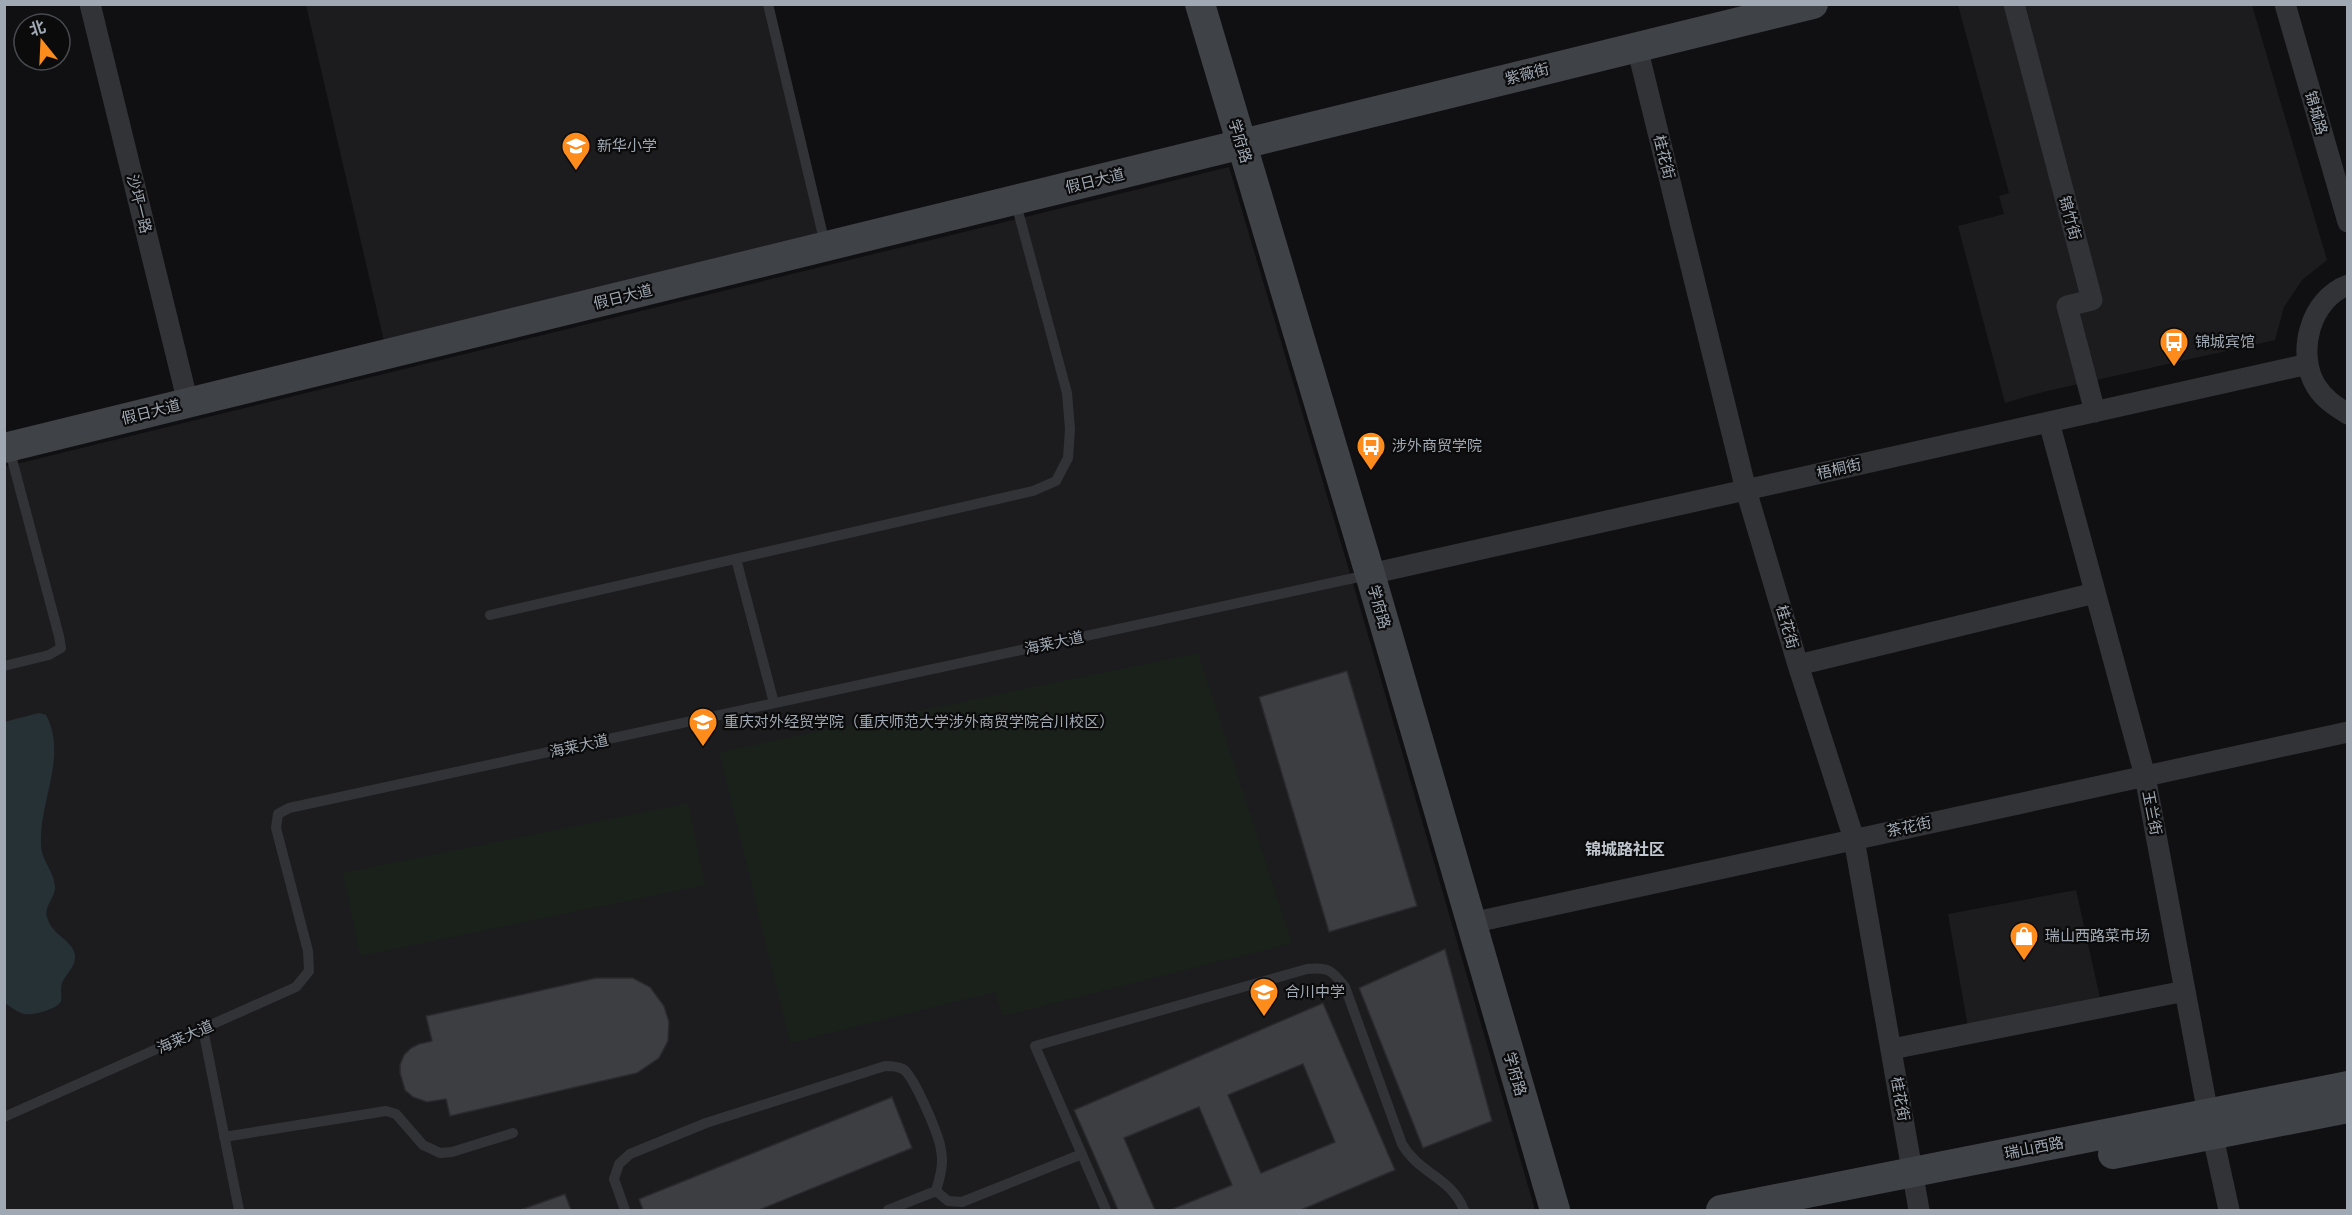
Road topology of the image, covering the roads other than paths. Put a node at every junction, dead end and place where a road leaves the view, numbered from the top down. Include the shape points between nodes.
1 (90, 4) edge
2 (768, 4) edge
3 (1200, 4) edge
4 (1813, 4) edge
5 (2014, 4) edge
6 (2285, 4) edge
7 (1637, 47) junction
8 (1242, 145) junction
9 (1015, 200) junction
10 (2348, 222) edge
11 (826, 247) junction
12 (2348, 285) edge
13 (2308, 364) junction
14 (188, 403) junction
15 (2095, 412) junction
16 (2348, 414) edge
17 (2049, 422) junction
18 (7, 448) edge
19 (1746, 490) junction
20 (736, 559) junction
21 (1370, 574) junction
22 (2095, 593) junction
23 (490, 615) dead end
24 (4, 666) edge
25 (1798, 666) junction
26 (774, 704) junction
27 (2348, 732) edge
28 (2145, 776) junction
29 (1854, 839) junction
30 (1471, 923) junction
31 (2185, 991) junction
32 (203, 1029) junction
33 (1892, 1049) junction
34 (2348, 1086) edge
35 (2348, 1108) edge
36 (4, 1117) edge
37 (2210, 1124) junction
38 (513, 1133) dead end
39 (224, 1137) junction
40 (1082, 1154) junction
41 (936, 1191) junction
42 (1915, 1192) edge
43 (239, 1210) edge
44 (625, 1210) edge
45 (888, 1210) edge
46 (1106, 1210) edge
47 (1464, 1210) edge
48 (1555, 1210) edge
49 (1721, 1210) edge
50 (1824, 1210) edge
51 (2229, 1210) edge

1 - 14 street, 沙坪一路
2 - 11 lane
3 - 8 main road, 学府路
4 - 7 main road, 紫薇街
5 - 15 street, 锦竹街 via 2092,300 2067,306
6 - 10 street, 锦城路
7 - 8 main road, 紫薇街
7 - 19 street, 桂花街
8 - 9 main road, 假日大道
8 - 21 main road, 学府路
9 - 11 main road, 假日大道
9 - 20 lane via 1067,393 1068,458 1056,481 1033,491
11 - 14 main road, 假日大道
12 - 13 street via 2325,301 2313,320 2307,342
13 - 15 street, 梧桐街
13 - 16 street via 2316,385 2330,403
14 - 18 main road, 假日大道
15 - 17 street, 梧桐街
17 - 19 street, 梧桐街
17 - 22 street, 玉兰街
18 - 24 lane via 61,648 50,655
19 - 21 street, 梧桐街
19 - 25 street, 桂花街
20 - 23 lane
20 - 26 lane
21 - 26 lane, 海莱大道
21 - 30 main road, 学府路
22 - 25 street
22 - 28 street, 玉兰街
25 - 29 street, 桂花街
26 - 32 lane, 海莱大道 via 289,808 278,814 276,828 308,951 309,971 296,987
27 - 28 street, 茶花街
28 - 29 street, 茶花街
28 - 31 street, 玉兰街
29 - 30 street, 茶花街
29 - 33 street, 桂花街
30 - 48 main road, 学府路
31 - 33 street
31 - 37 street, 玉兰街
32 - 36 lane, 海莱大道
32 - 39 lane
33 - 42 street, 桂花街
34 - 37 main road, 瑞山西路
35 - 37 main road, 瑞山西路
37 - 42 main road, 瑞山西路
37 - 51 street, 玉兰街
38 - 39 lane via 440,1153 423,1145 396,1114 386,1111
39 - 43 lane
40 - 41 lane via 962,1202 948,1201
40 - 46 lane
40 - 47 lane via 1035,1046 1324,967 1345,987 1402,1144 1416,1164 1446,1183
41 - 44 lane via 942,1170 941,1148 915,1082 905,1070 885,1066 706,1123 630,1154 619,1164 614,1179
41 - 45 lane
42 - 49 main road, 瑞山西路
42 - 50 main road, 瑞山西路

